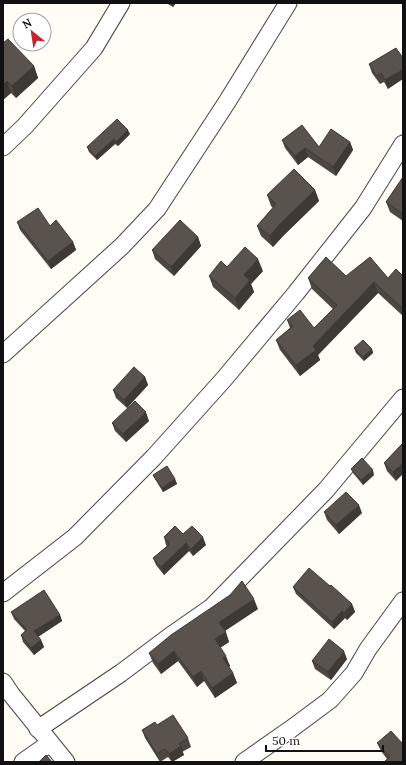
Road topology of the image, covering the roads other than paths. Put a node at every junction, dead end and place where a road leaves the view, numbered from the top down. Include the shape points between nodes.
1 (121, 3) edge
2 (288, 3) edge
3 (403, 144) edge
4 (3, 147) edge
5 (3, 354) edge
6 (403, 398) edge
7 (3, 593) edge
8 (403, 601) edge
9 (3, 682) edge
10 (38, 729) junction
11 (50, 743) junction
12 (23, 762) edge
13 (66, 762) edge
14 (244, 762) edge

1 - 4 street via 94,48
2 - 5 street via 158,208 122,246
3 - 7 street via 363,208 224,379 154,457 75,537
6 - 10 street via 326,490 212,607
8 - 14 street via 368,649 354,674 330,700
9 - 10 street
10 - 11 street
11 - 12 street
11 - 13 street

